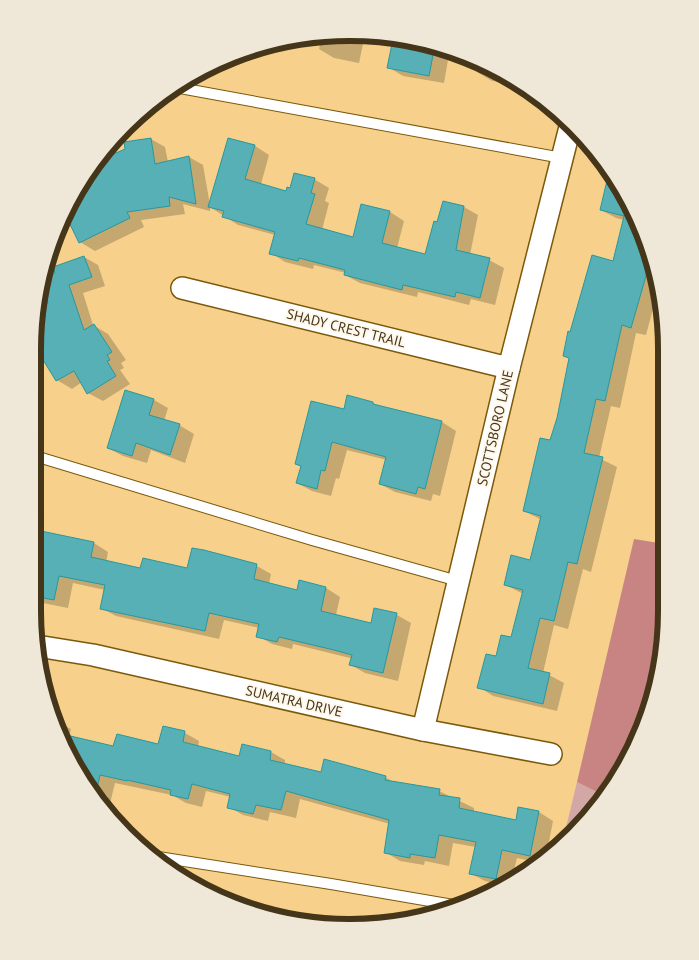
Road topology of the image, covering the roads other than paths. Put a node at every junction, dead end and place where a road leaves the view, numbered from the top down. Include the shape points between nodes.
1 (185, 89) edge
2 (568, 133) edge
3 (562, 158) junction
4 (182, 288) dead end
5 (509, 368) junction
6 (41, 458) edge
7 (458, 582) junction
8 (44, 647) edge
9 (423, 730) junction
10 (551, 754) dead end
11 (166, 858) edge
12 (444, 903) edge

1 - 3 lane
2 - 3 street, SCOTTSBORO LANE
3 - 5 street, SCOTTSBORO LANE
4 - 5 street, SHADY CREST TRAIL
5 - 7 street, SCOTTSBORO LANE
6 - 7 lane
7 - 9 street, SCOTTSBORO LANE
8 - 9 street, SUMATRA DRIVE via 93,655
9 - 10 street, SUMATRA DRIVE
11 - 12 lane

